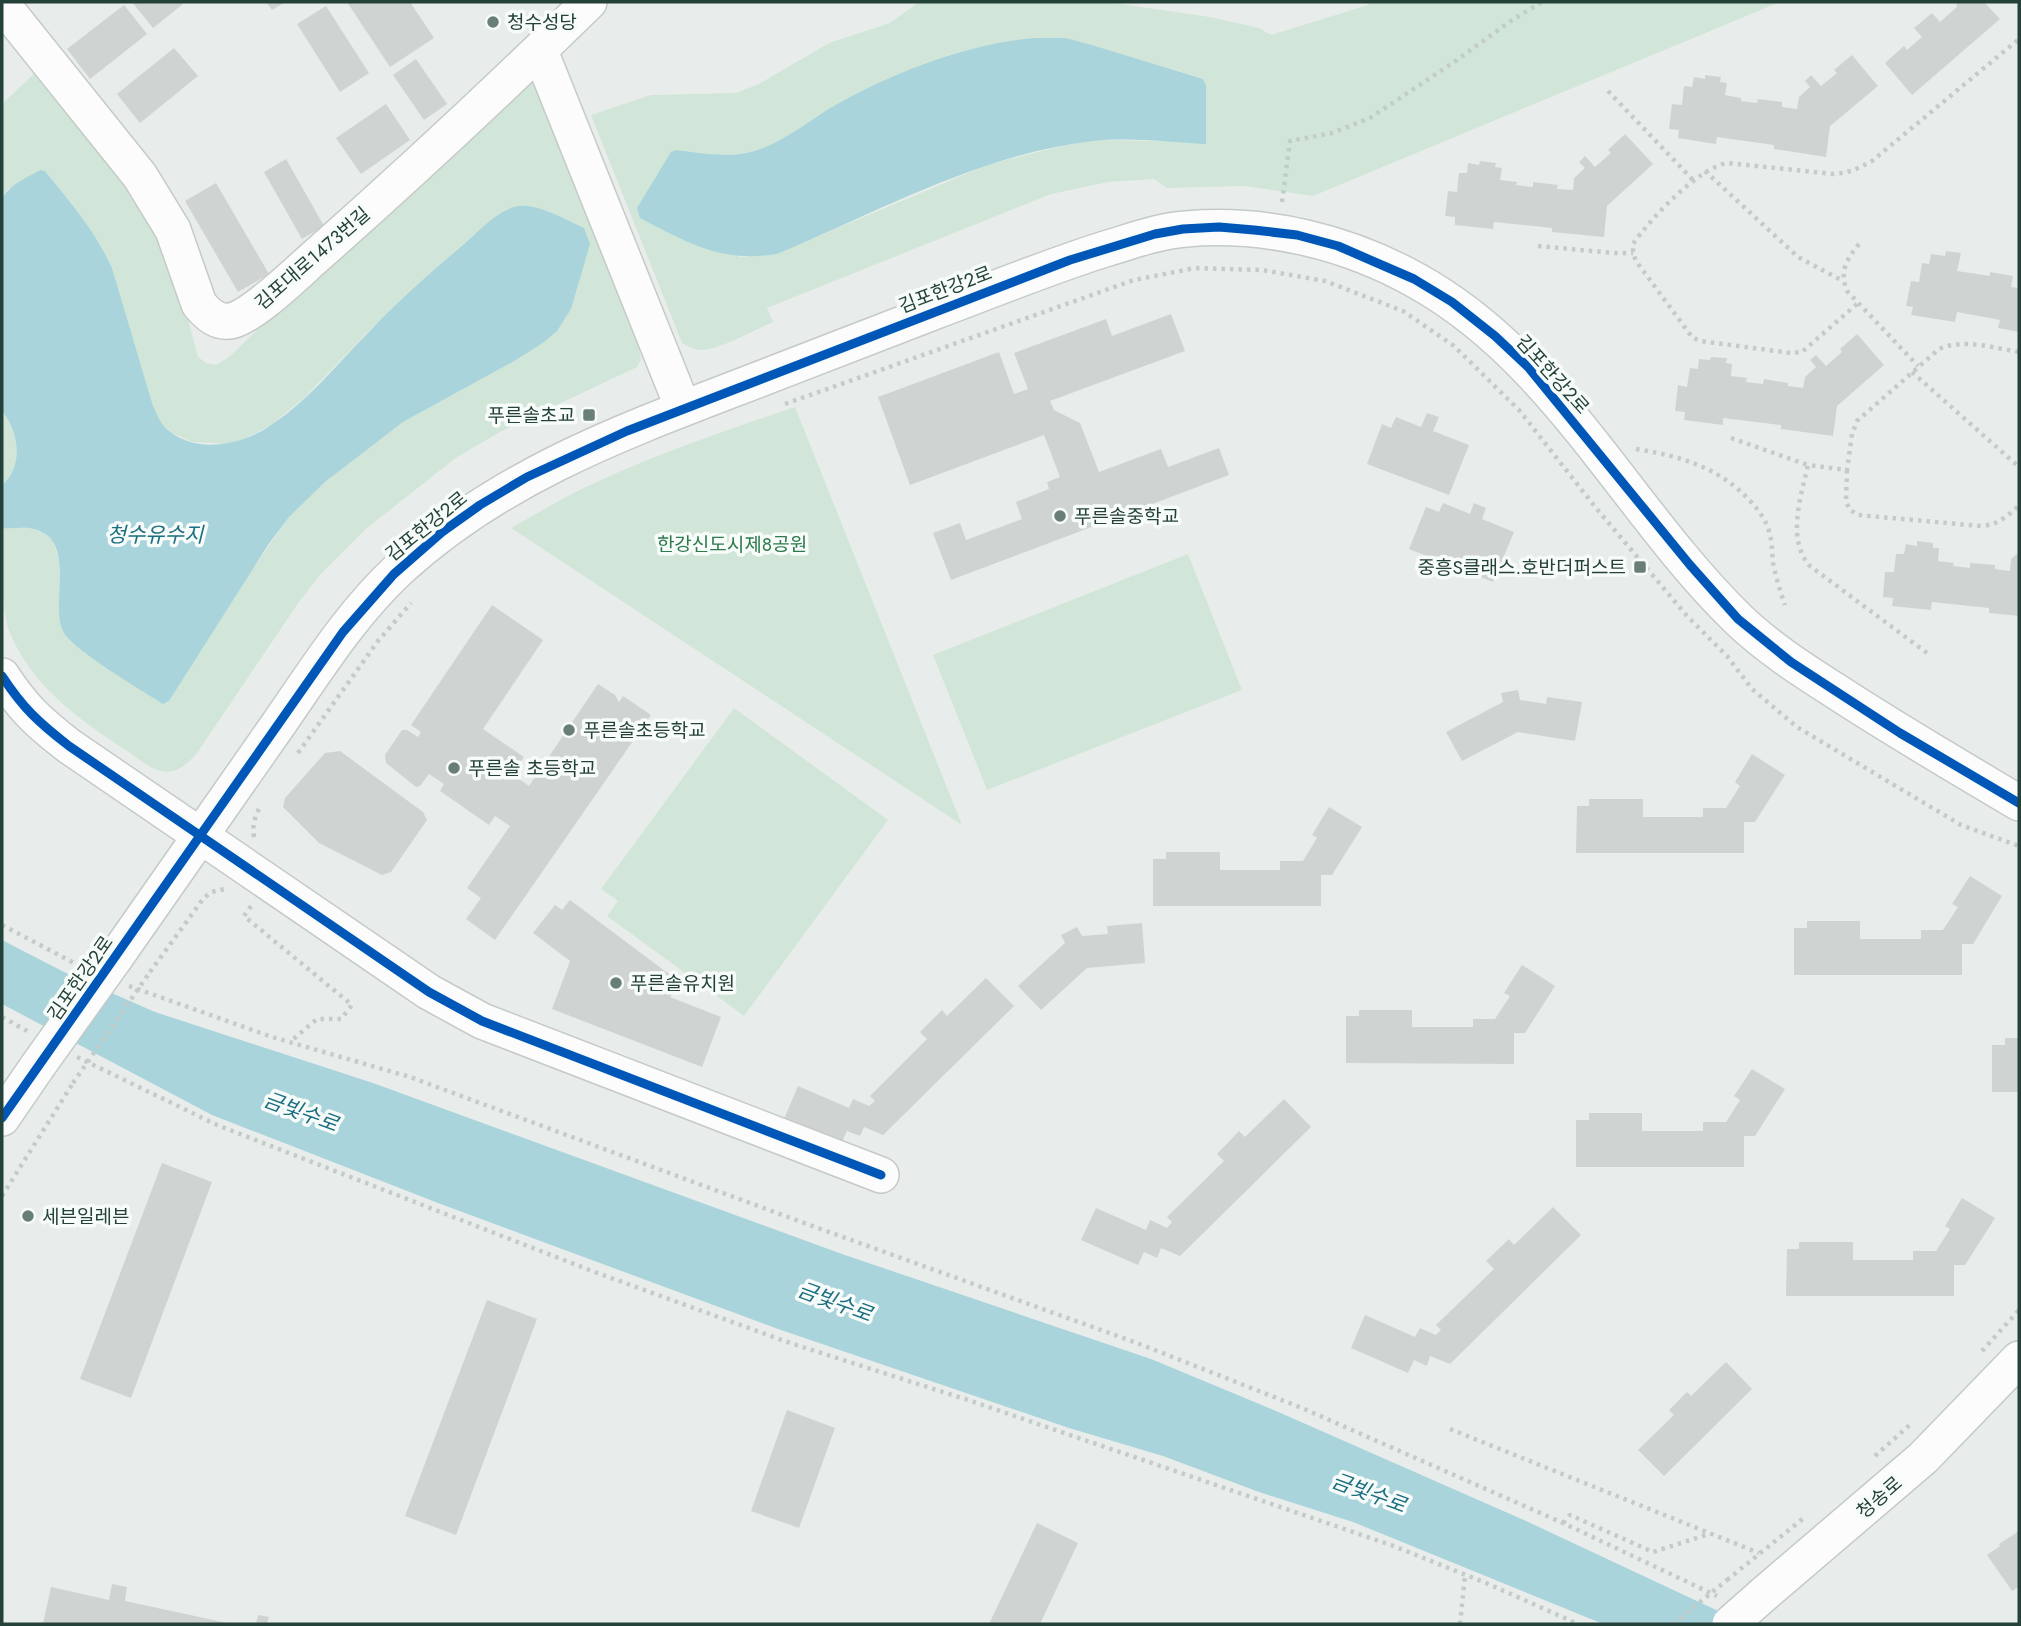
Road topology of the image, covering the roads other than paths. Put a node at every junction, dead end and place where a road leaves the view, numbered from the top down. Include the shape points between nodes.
1 (589, 2) edge
2 (2, 5) edge
3 (540, 51) junction
4 (683, 408) junction
5 (2, 676) edge
6 (2019, 803) edge
7 (201, 836) junction
8 (2, 1118) edge
9 (881, 1175) dead end
10 (2019, 1359) edge
11 (1728, 1613) edge

1 - 3 street, 김포대로1473번길
2 - 3 street, 김포대로1473번길 via 139,176 173,230 199,304 220,321 245,315 279,288
3 - 4 street
4 - 6 street, 김포한강2로 via 1070,260 1154,234 1219,227 1297,235 1338,246 1414,279 1495,336 1546,388 1720,599 1758,637 1900,733
4 - 7 street, 김포한강2로 via 527,477 442,532 394,574 343,632
5 - 7 street via 41,725
7 - 8 street, 김포한강2로, bridge via 121,972 37,1051
7 - 9 street via 456,1008
10 - 11 street, 청송로, bridge via 1923,1458 1764,1594

